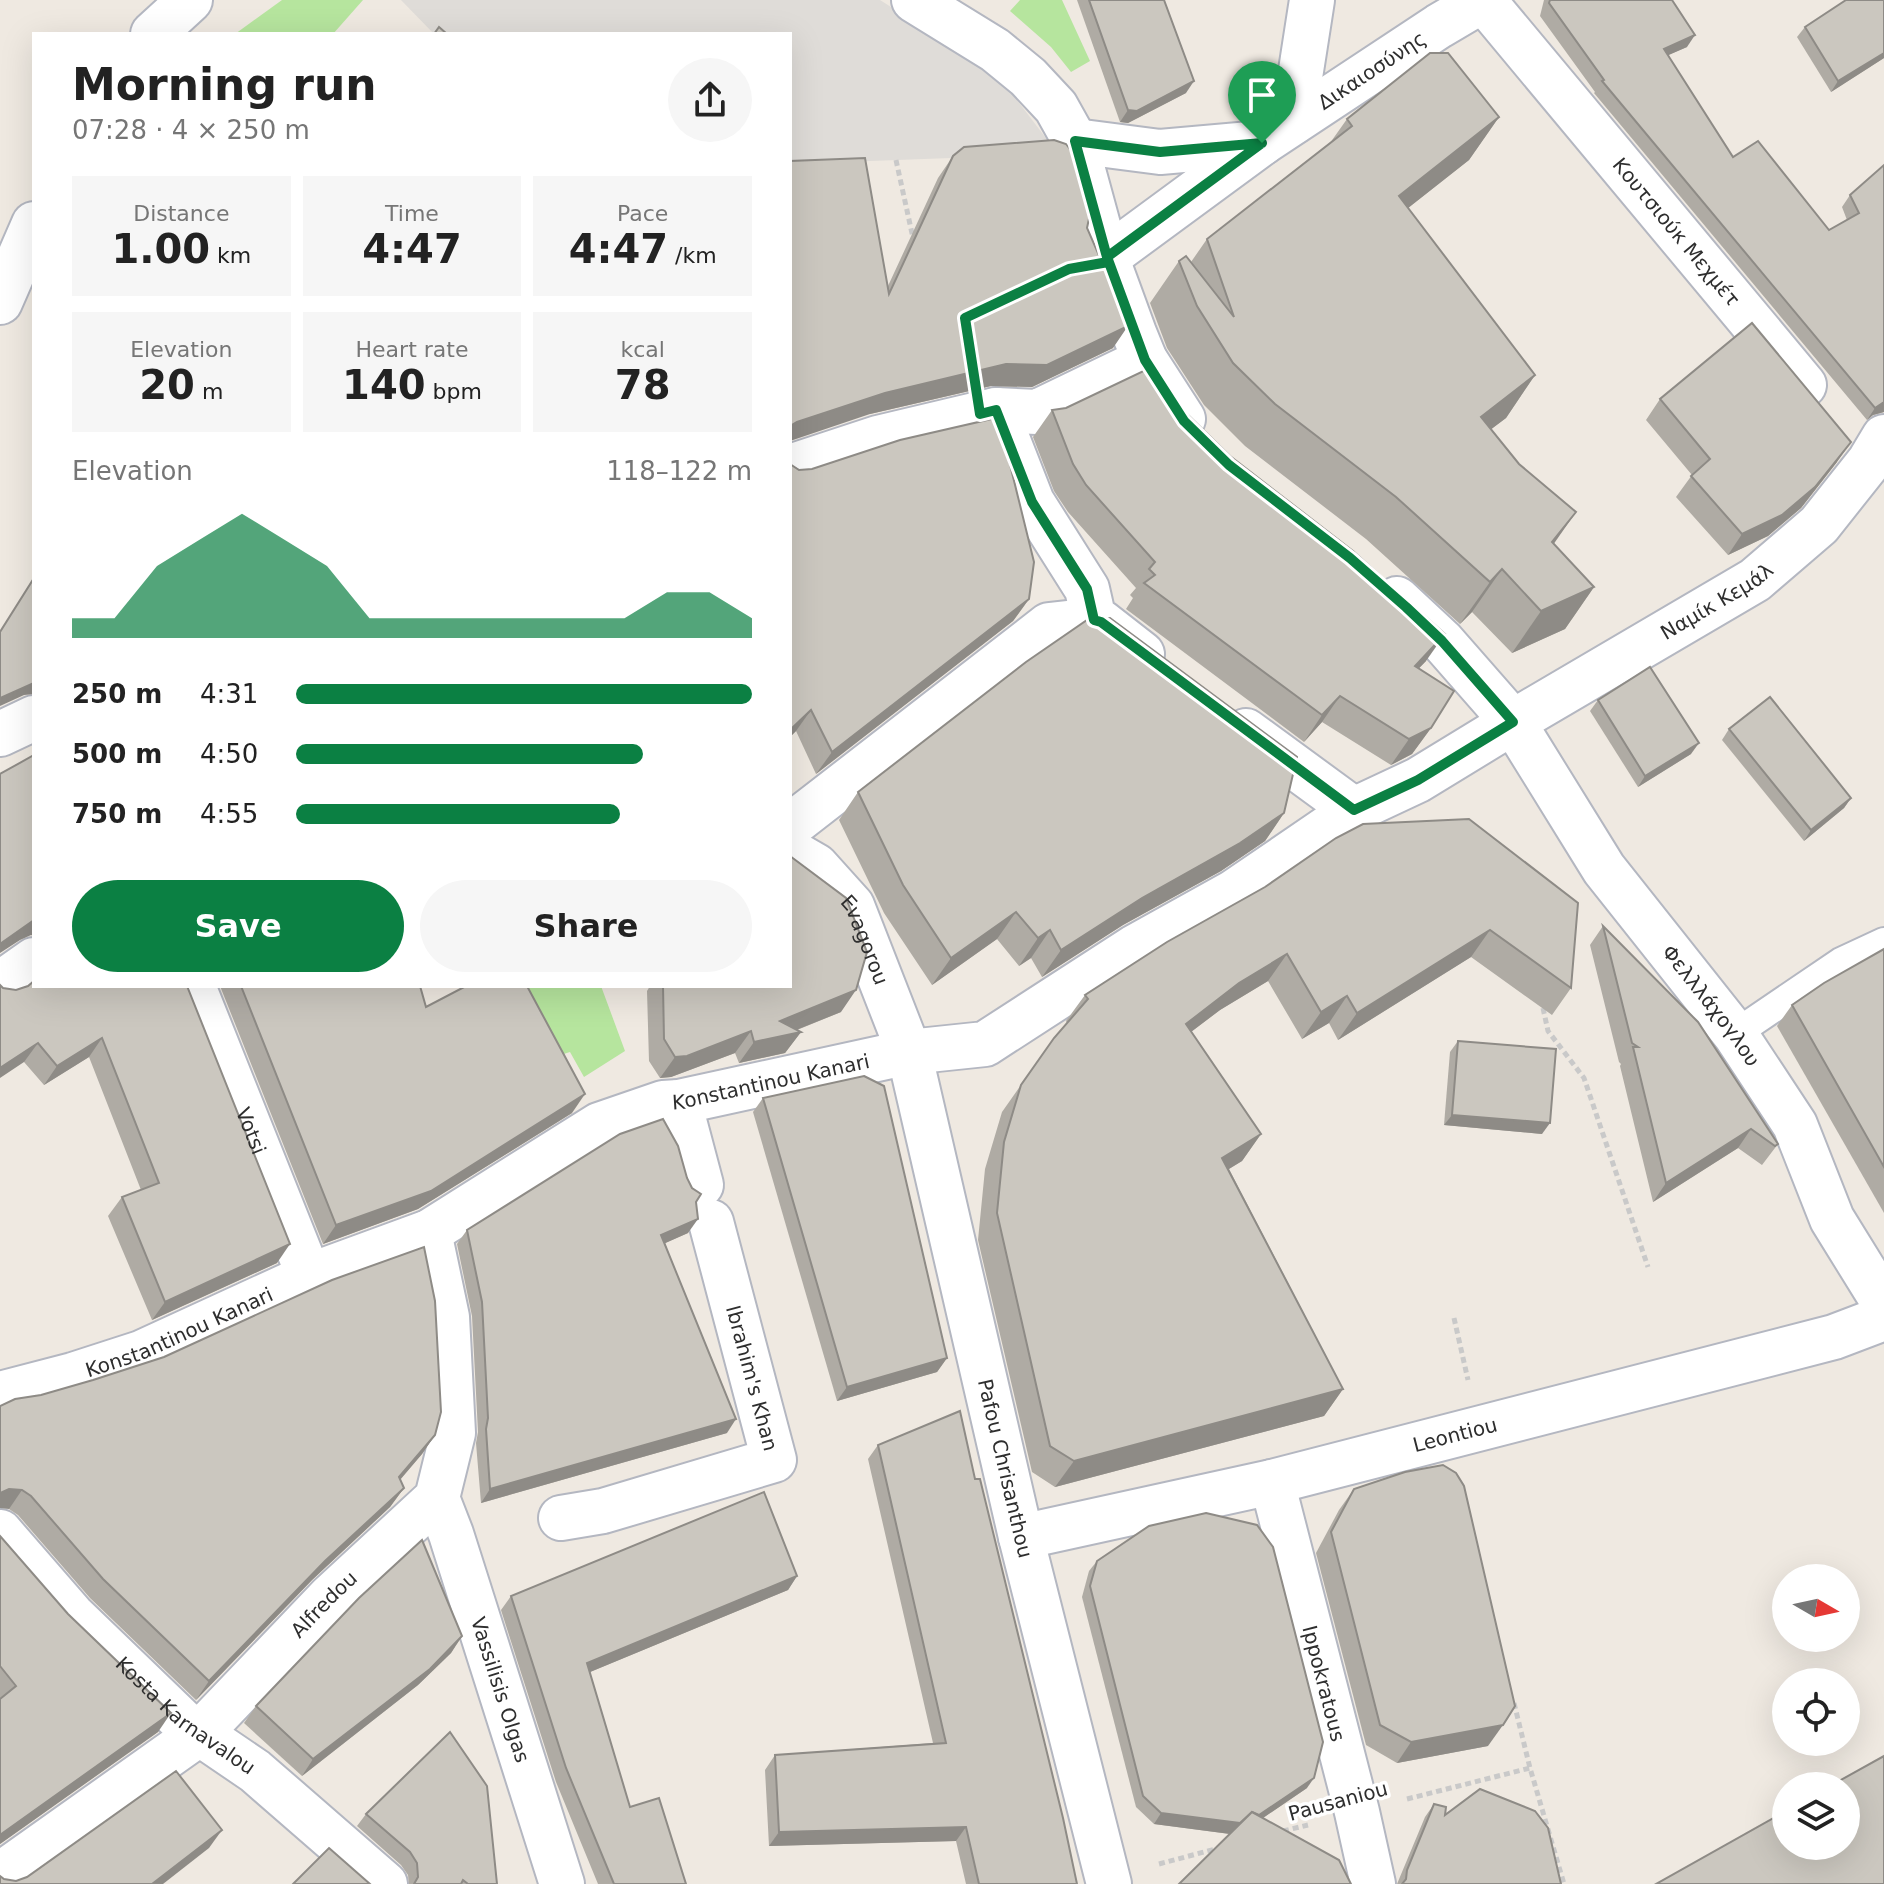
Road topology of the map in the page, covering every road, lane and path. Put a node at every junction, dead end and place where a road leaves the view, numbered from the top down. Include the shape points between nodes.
1 (190, 0) edge
2 (914, 0) edge
3 (1312, 0) edge
4 (1483, 0) edge
5 (155, 32) edge
6 (1277, 132) junction
7 (1075, 141) junction
8 (896, 160) dead end
9 (32, 228) edge
10 (915, 244) edge
11 (1107, 257) junction
12 (1, 294) edge
13 (1145, 360) junction
14 (996, 410) junction
15 (1206, 443) edge
16 (1876, 450) edge
17 (792, 466) edge
18 (1373, 578) edge
19 (1094, 620) junction
20 (1171, 676) edge
21 (1219, 711) edge
22 (32, 719) edge
23 (1513, 722) junction
24 (0, 734) edge
25 (1354, 810) junction
26 (792, 824) edge
27 (792, 852) edge
28 (1884, 942) edge
29 (32, 961) edge
30 (0, 984) edge
31 (194, 988) edge
32 (1543, 1008) dead end
33 (1735, 1034) junction
34 (909, 1052) junction
35 (679, 1102) junction
36 (429, 1232) junction
37 (1648, 1267) dead end
38 (309, 1276) junction
39 (1884, 1303) edge
40 (1884, 1318) edge
41 (0, 1394) edge
42 (1272, 1482) junction
43 (437, 1498) junction
44 (561, 1518) dead end
45 (0, 1532) edge
46 (1021, 1537) junction
47 (1511, 1693) edge
48 (200, 1733) junction
49 (1530, 1768) junction
50 (1357, 1812) junction
51 (1269, 1835) edge
52 (1225, 1847) edge
53 (0, 1875) edge
54 (1108, 1881) edge
55 (385, 1884) edge
56 (562, 1884) edge
57 (1373, 1884) edge
58 (1564, 1884) edge

1 - 5 street
2 - 7 street via 1028,77 1056,107
3 - 6 street
4 - 6 street, Δικαιοσύνης
4 - 16 street, Κουτσιούκ Μεχμέτ via 1833,420
6 - 7 street, Δικαιοσύνης via 1160,152
6 - 11 street, Δικαιοσύνης
7 - 11 street
8 - 10 path
9 - 12 street
11 - 13 street
13 - 14 street via 1037,412
13 - 15 street via 1184,421
14 - 17 street via 878,438
14 - 19 street via 1032,502 1087,589
16 - 23 street, Ναμίκ Κεμάλ via 1819,525 1755,580
18 - 23 street, Φελλλάχογλου via 1442,641
19 - 20 street
19 - 26 street via 1049,625
21 - 25 street
22 - 24 street
23 - 25 street, Konstantinou Kanari via 1418,780
23 - 33 street, Φελλλάχογλου via 1604,869
25 - 34 street, Konstantinou Kanari via 1234,892 1135,947 985,1044
27 - 34 street, Evagorou via 816,866 852,906
28 - 33 lane via 1841,962
29 - 30 street
31 - 38 street, Votsi
32 - 37 path via 1548,1031 1584,1078
33 - 39 street, Φελλλάχογλου via 1795,1125 1832,1219
34 - 35 street, Konstantinou Kanari
34 - 46 street, Pafou Chrisanthou
35 - 36 street, Konstantinou Kanari via 599,1125
35 - 44 street, Ibrahim's Khan via 774,1460 603,1511
36 - 38 street, Konstantinou Kanari
36 - 43 street via 447,1317 453,1433
38 - 41 street, Konstantinou Kanari via 141,1353
40 - 42 street, Leontiou via 1834,1337
42 - 46 street, Leontiou
42 - 50 street, Ippokratous
43 - 48 street, Alfredou via 330,1597
43 - 56 street, Vassilisis Olgas
45 - 48 street, Kosta Karnavalou via 72,1615
46 - 54 street, Pafou Chrisanthou
47 - 49 path
48 - 53 street, Alfredou
48 - 55 street, Kosta Karnavalou via 255,1771
49 - 50 path, Pausaniou
49 - 58 path
50 - 51 path, Pausaniou
50 - 57 street, Ippokratous
52 - 54 path

